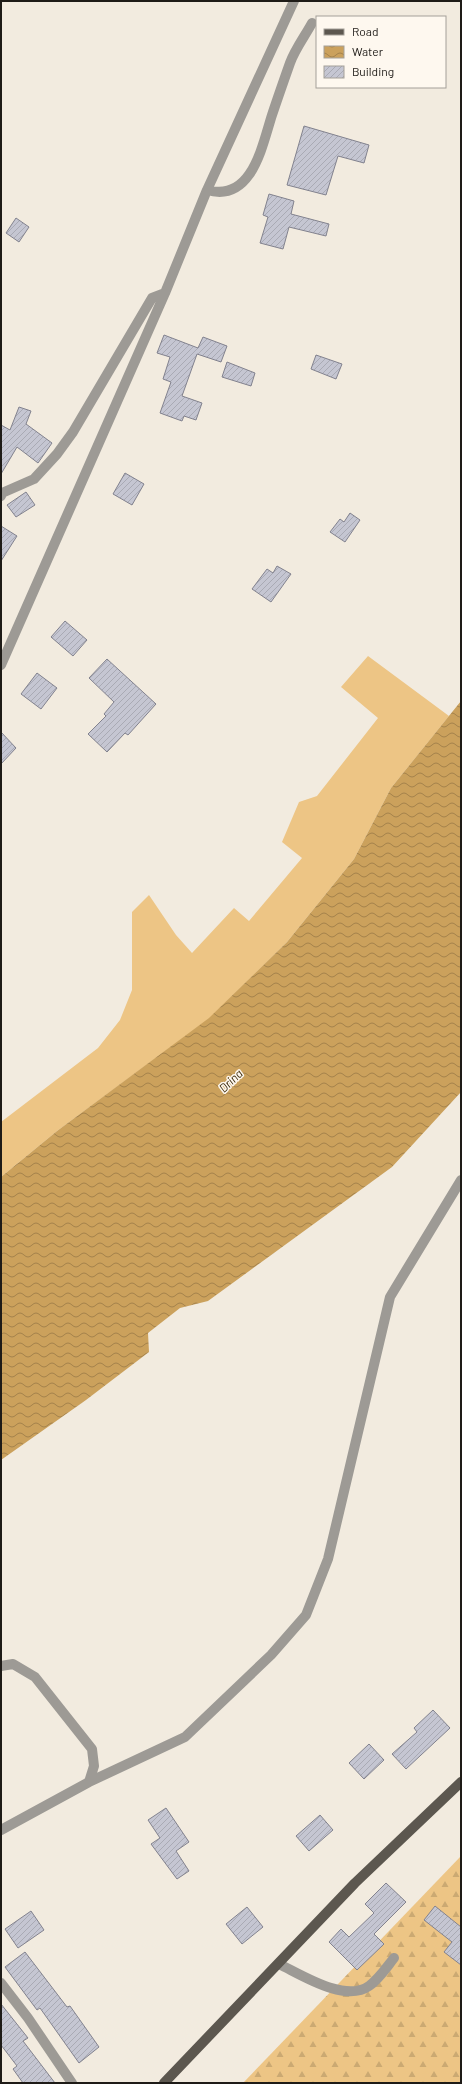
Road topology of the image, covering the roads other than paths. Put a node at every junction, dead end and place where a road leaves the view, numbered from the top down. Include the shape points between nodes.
1 (294, 1) edge
2 (312, 23) dead end
3 (207, 190) junction
4 (165, 293) junction
5 (1, 493) edge
6 (1, 665) edge
7 (461, 1180) edge
8 (1, 1666) edge
9 (89, 1782) junction
10 (461, 1782) edge
11 (1, 1830) edge
12 (394, 1958) dead end
13 (279, 1964) junction
14 (1, 1983) edge
15 (72, 2083) edge
16 (164, 2083) edge

1 - 3 street
2 - 3 street via 291,60 255,166 238,187 223,193
3 - 4 street
4 - 5 street via 152,298 73,432 57,454 34,479
4 - 6 street
7 - 9 street via 390,1297 328,1559 306,1615 271,1655 185,1737
8 - 9 street via 14,1664 36,1677 92,1749 94,1766
9 - 11 street
10 - 13 main road via 355,1883
12 - 13 street via 377,1980 368,1987 344,1992 324,1986
13 - 16 main road
14 - 15 street

